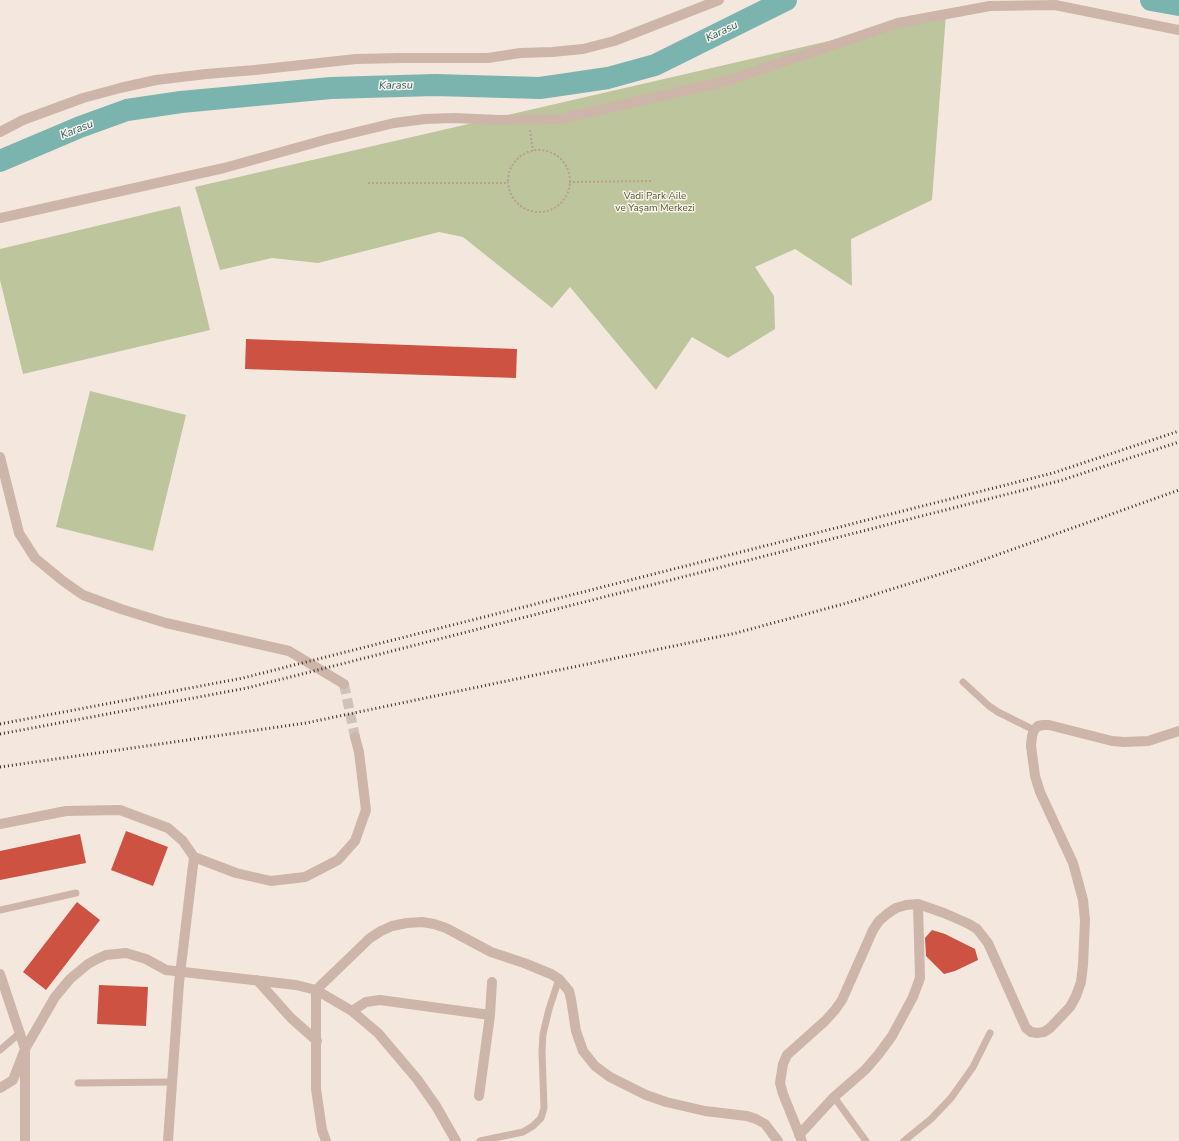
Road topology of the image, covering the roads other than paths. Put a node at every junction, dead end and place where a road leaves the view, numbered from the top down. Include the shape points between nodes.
1 (719, 0) edge
2 (1179, 30) edge
3 (0, 132) edge
4 (0, 218) edge
5 (0, 457) edge
6 (963, 682) dead end
7 (344, 684) dead end
8 (1034, 730) junction
9 (1179, 731) edge
10 (355, 737) tunnel mouth
11 (0, 824) edge
12 (194, 857) junction
13 (76, 893) dead end
14 (918, 904) junction
15 (0, 910) edge
16 (180, 972) junction
17 (0, 974) edge
18 (559, 979) junction
19 (257, 980) junction
20 (492, 982) dead end
21 (316, 990) junction
22 (352, 1011) junction
23 (490, 1014) junction
24 (20, 1032) junction
25 (990, 1033) dead end
26 (317, 1041) junction
27 (25, 1049) junction
28 (0, 1050) edge
29 (172, 1082) junction
30 (78, 1083) dead end
31 (0, 1088) edge
32 (479, 1096) dead end
33 (834, 1098) junction
34 (801, 1138) edge
35 (25, 1141) edge
36 (168, 1141) edge
37 (326, 1141) edge
38 (456, 1141) edge
39 (480, 1141) edge
40 (778, 1141) edge
41 (866, 1141) edge
42 (904, 1141) edge

1 - 3 street via 614,41 583,49 488,58 356,59 156,80 83,98 23,120
2 - 4 street via 1055,5 990,6 898,23 727,82 560,119 454,118 394,123 224,168
5 - 7 street via 19,533 35,558 83,595 166,623 290,651
6 - 8 lane via 989,706
8 - 9 street via 1038,726 1049,725 1124,742 1148,741
8 - 14 street via 1031,746 1035,776 1073,863 1079,881 1085,920 1081,982 1070,1007 1044,1032 1031,1032 1026,1028 983,935 969,924
10 - 12 street via 366,810 355,841 338,860 305,876 271,881 236,873
11 - 12 street via 66,811 120,810 168,828 183,841
12 - 16 street
13 - 15 lane
14 - 33 street via 920,978 913,997 892,1036 878,1055
14 - 34 street via 896,908 879,921 842,1000 826,1021 787,1055 780,1083
16 - 19 street
16 - 27 street via 166,970 146,959 126,953 106,955 97,959 79,971 55,997
16 - 29 street
17 - 24 street
18 - 21 street via 491,952 446,928 422,922 392,926 370,938
18 - 39 lane via 544,1034 544,1108 541,1118 534,1126 523,1132
18 - 40 street via 572,999 579,1042 595,1066 626,1086 666,1102 756,1119 765,1124
19 - 21 street
19 - 26 street via 291,1018
20 - 23 street
21 - 22 street
21 - 26 street
22 - 23 street via 366,1002 380,1000
22 - 38 street via 378,1033 409,1069 436,1106
23 - 32 street
24 - 27 street
24 - 28 lane
25 - 42 lane via 973,1067 951,1098
26 - 37 street via 316,1089
27 - 31 street via 13,1080
27 - 35 street
29 - 30 lane
29 - 36 street
33 - 34 street
33 - 41 lane

